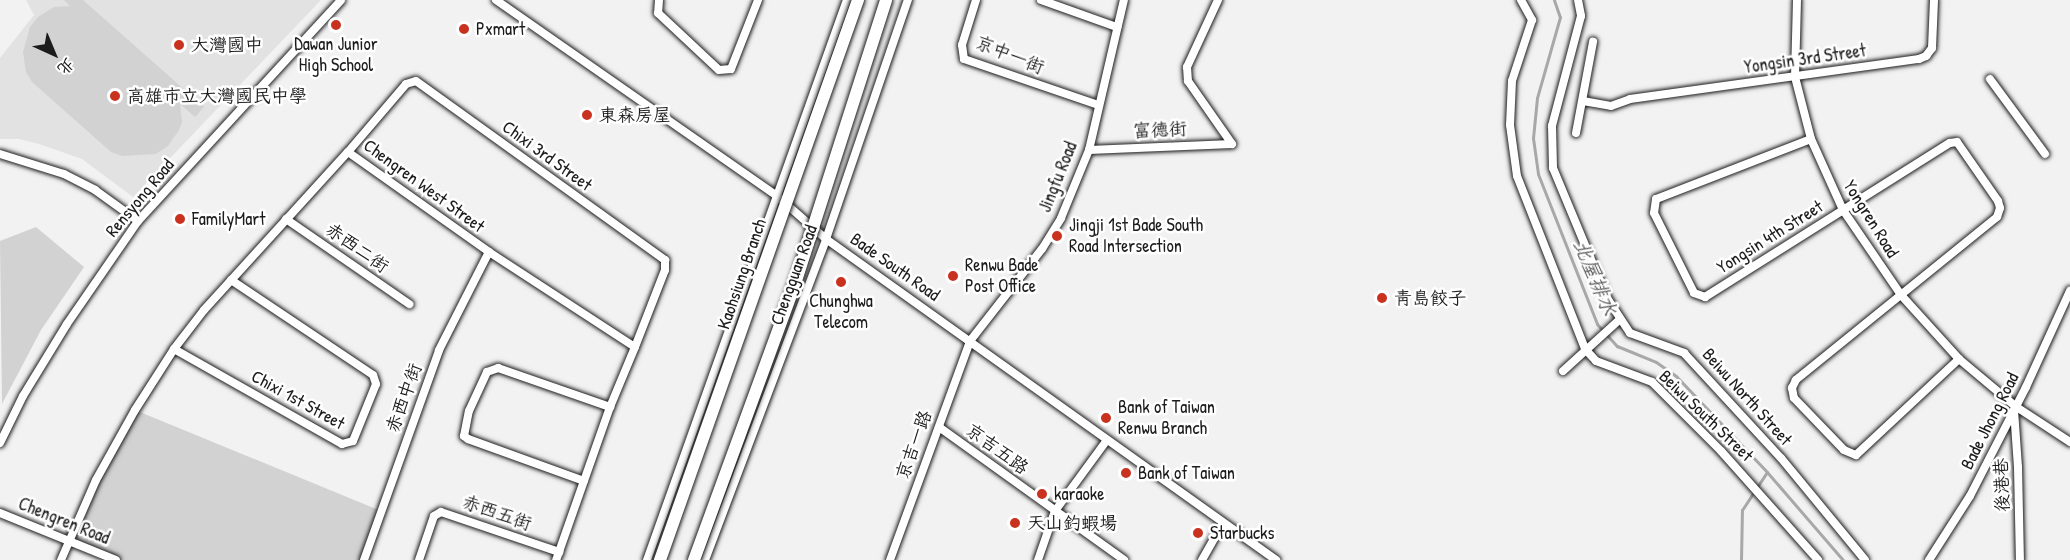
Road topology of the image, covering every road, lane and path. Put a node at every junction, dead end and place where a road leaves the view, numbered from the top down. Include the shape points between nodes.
1 (341, 0) edge
2 (496, 0) edge
3 (660, 0) edge
4 (758, 0) edge
5 (847, 0) edge
6 (858, 0) edge
7 (886, 0) edge
8 (908, 0) edge
9 (976, 0) edge
10 (1041, 0) edge
11 (1124, 0) edge
12 (1218, 0) edge
13 (1521, 0) edge
14 (1578, 0) edge
15 (1797, 0) edge
16 (1934, 0) edge
17 (1117, 27) junction
18 (1593, 42) dead end
19 (1795, 77) junction
20 (1990, 79) dead end
21 (1582, 101) junction
22 (1098, 105) junction
23 (1576, 133) dead end
24 (1811, 139) junction
25 (1089, 150) junction
26 (348, 152) junction
27 (0, 154) edge
28 (2045, 154) dead end
29 (778, 197) junction
30 (1843, 210) junction
31 (286, 219) junction
32 (138, 221) junction
33 (826, 239) junction
34 (489, 252) junction
35 (231, 280) junction
36 (2070, 291) edge
37 (1901, 294) junction
38 (409, 304) dead end
39 (1616, 322) junction
40 (970, 341) junction
41 (636, 347) junction
42 (174, 349) junction
43 (1585, 349) junction
44 (1959, 359) junction
45 (1563, 371) dead end
46 (610, 407) junction
47 (2014, 408) junction
48 (939, 427) junction
49 (1107, 440) junction
50 (2070, 442) edge
51 (0, 443) edge
52 (584, 481) junction
53 (1055, 511) junction
54 (0, 513) edge
55 (1223, 522) junction
56 (68, 542) junction
57 (558, 556) edge
58 (61, 560) edge
59 (116, 560) edge
60 (364, 560) edge
61 (419, 560) edge
62 (647, 560) edge
63 (660, 560) edge
64 (694, 560) edge
65 (705, 560) edge
66 (890, 560) edge
67 (1038, 560) edge
68 (1124, 560) edge
69 (1202, 560) edge
70 (1276, 560) edge
71 (1818, 560) edge
72 (1865, 560) edge
73 (1929, 560) edge
74 (2020, 560) edge

1 - 32 street, Rensyong Road
2 - 29 street, Bade South Road
3 - 4 street via 658,13 719,69 732,69
5 - 29 street
6 - 63 highway, Kaohsiung Branch, bridge
7 - 64 highway, bridge via 794,287
8 - 33 street, Chengguan Road
9 - 22 street, 京中一街 via 962,45 964,59
10 - 17 street
11 - 17 street, Jingfu Road
12 - 25 street, 富德街 via 1187,67 1188,81 1232,144
13 - 43 street via 1532,20 1512,81 1510,125 1516,176
14 - 39 street, Beiwu North Street via 1581,16 1552,126 1553,168
15 - 19 street, Yongren Road
16 - 19 street, Yongsin 3rd Street via 1932,48 1926,56
17 - 22 street, Jingfu Road
18 - 21 street
19 - 21 street, Yongsin 3rd Street via 1630,99 1611,106
19 - 24 street, Yongren Road
20 - 28 street
21 - 23 street
22 - 25 street, Jingfu Road
24 - 30 street, Yongren Road
24 - 30 street, Yongsin 4th Street via 1656,199 1654,213 1694,293 1705,297
25 - 40 street, Jingfu Road via 1061,218 1042,249
26 - 31 street, Chengren West Street
26 - 34 street, Chengren West Street
26 - 41 street, Chixi 3rd Street via 406,84 416,81 665,260 665,270
27 - 32 street via 64,174 95,190
29 - 33 street, Bade South Road
29 - 62 street
30 - 37 street, Yongren Road
30 - 37 street, Yongsin 4th Street via 1950,143 1957,142 1963,148 1998,201 1997,217
31 - 35 street, Chengren West Street
31 - 38 street, 赤西二街
32 - 51 street, Rensyong Road via 67,324 23,396
33 - 40 street, Bade South Road
33 - 65 street, Chengguan Road
34 - 41 street, Chengren West Street
34 - 60 street, 赤西中街 via 439,350
35 - 42 street, Chengren West Street
35 - 42 street, Chixi 1st Street via 374,375 376,384 353,441 342,444
36 - 47 street, Bade Jhong Road
37 - 44 street, Yongren Road
37 - 44 street, Yongsin 4th Street via 1796,380 1792,388 1794,398 1844,450 1856,455
39 - 43 street
39 - 72 street, Beiwu North Street via 1630,333 1684,353 1788,466
40 - 48 street, 京吉一路
40 - 49 street, Bade South Road
41 - 46 street
42 - 56 street, Chengren West Street via 96,480
43 - 45 street
43 - 71 street, Beiwu South Street via 1596,361 1652,382 1738,468
44 - 47 street, Yongren Road
46 - 52 street
46 - 52 street via 498,368 487,372 469,411 464,436 468,439
47 - 50 street, Yongren Road
47 - 73 street, Bade Jhong Road via 1970,496
47 - 74 street, 後港巷
48 - 53 street, 京吉五路
48 - 66 street, 京吉一路
49 - 53 street
49 - 55 street, Bade South Road
52 - 57 street
53 - 67 street
53 - 68 street, 京吉五路
54 - 56 street, Chengren Road
55 - 69 street
55 - 70 street, Bade South Road
56 - 58 street, Chengren West Street
56 - 59 street, Chengren Road
57 - 61 street, 赤西五街 via 441,512 434,516

